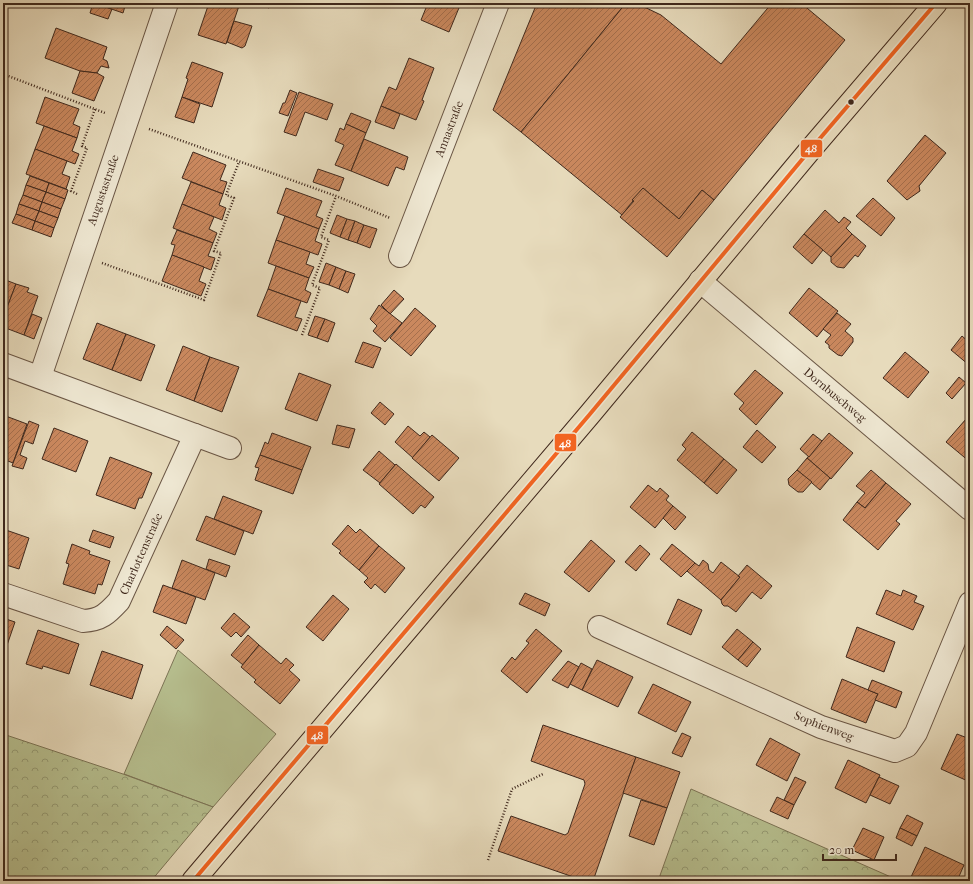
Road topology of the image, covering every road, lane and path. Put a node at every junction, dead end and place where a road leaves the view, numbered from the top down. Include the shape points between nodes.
1 (167, 3) edge
2 (498, 3) edge
3 (936, 3) edge
4 (3, 74) edge
5 (95, 109) junction
6 (126, 121) junction
7 (239, 162) junction
8 (336, 196) junction
9 (99, 202) junction
10 (390, 218) dead end
11 (81, 255) junction
12 (400, 256) dead end
13 (700, 281) junction
14 (302, 335) dead end
15 (3, 364) edge
16 (40, 377) junction
17 (195, 435) junction
18 (230, 448) dead end
19 (970, 510) edge
20 (3, 594) edge
21 (970, 603) edge
22 (599, 627) dead end
23 (543, 774) dead end
24 (488, 860) dead end
25 (193, 881) edge

1 - 6 street, Augustastraße
2 - 12 street, Annastraße
3 - 13 main road
4 - 5 path
5 - 6 path
5 - 9 path via 82,146 87,148 71,191
6 - 7 path
6 - 9 street, Augustastraße
7 - 8 path
7 - 11 path via 226,195 234,198 214,251 221,253 204,300
8 - 10 path
8 - 14 path via 321,237 329,240 312,285 320,288
9 - 11 street, Augustastraße
11 - 16 street, Augustastraße
13 - 19 street, Dornbuschweg
13 - 25 main road
15 - 16 street
16 - 17 street
17 - 18 street
17 - 20 street, Charlottenstraße via 119,601 107,614 95,620 83,621
21 - 22 street, Sophienweg via 916,733 907,746 895,751 821,727
23 - 24 path via 512,789

